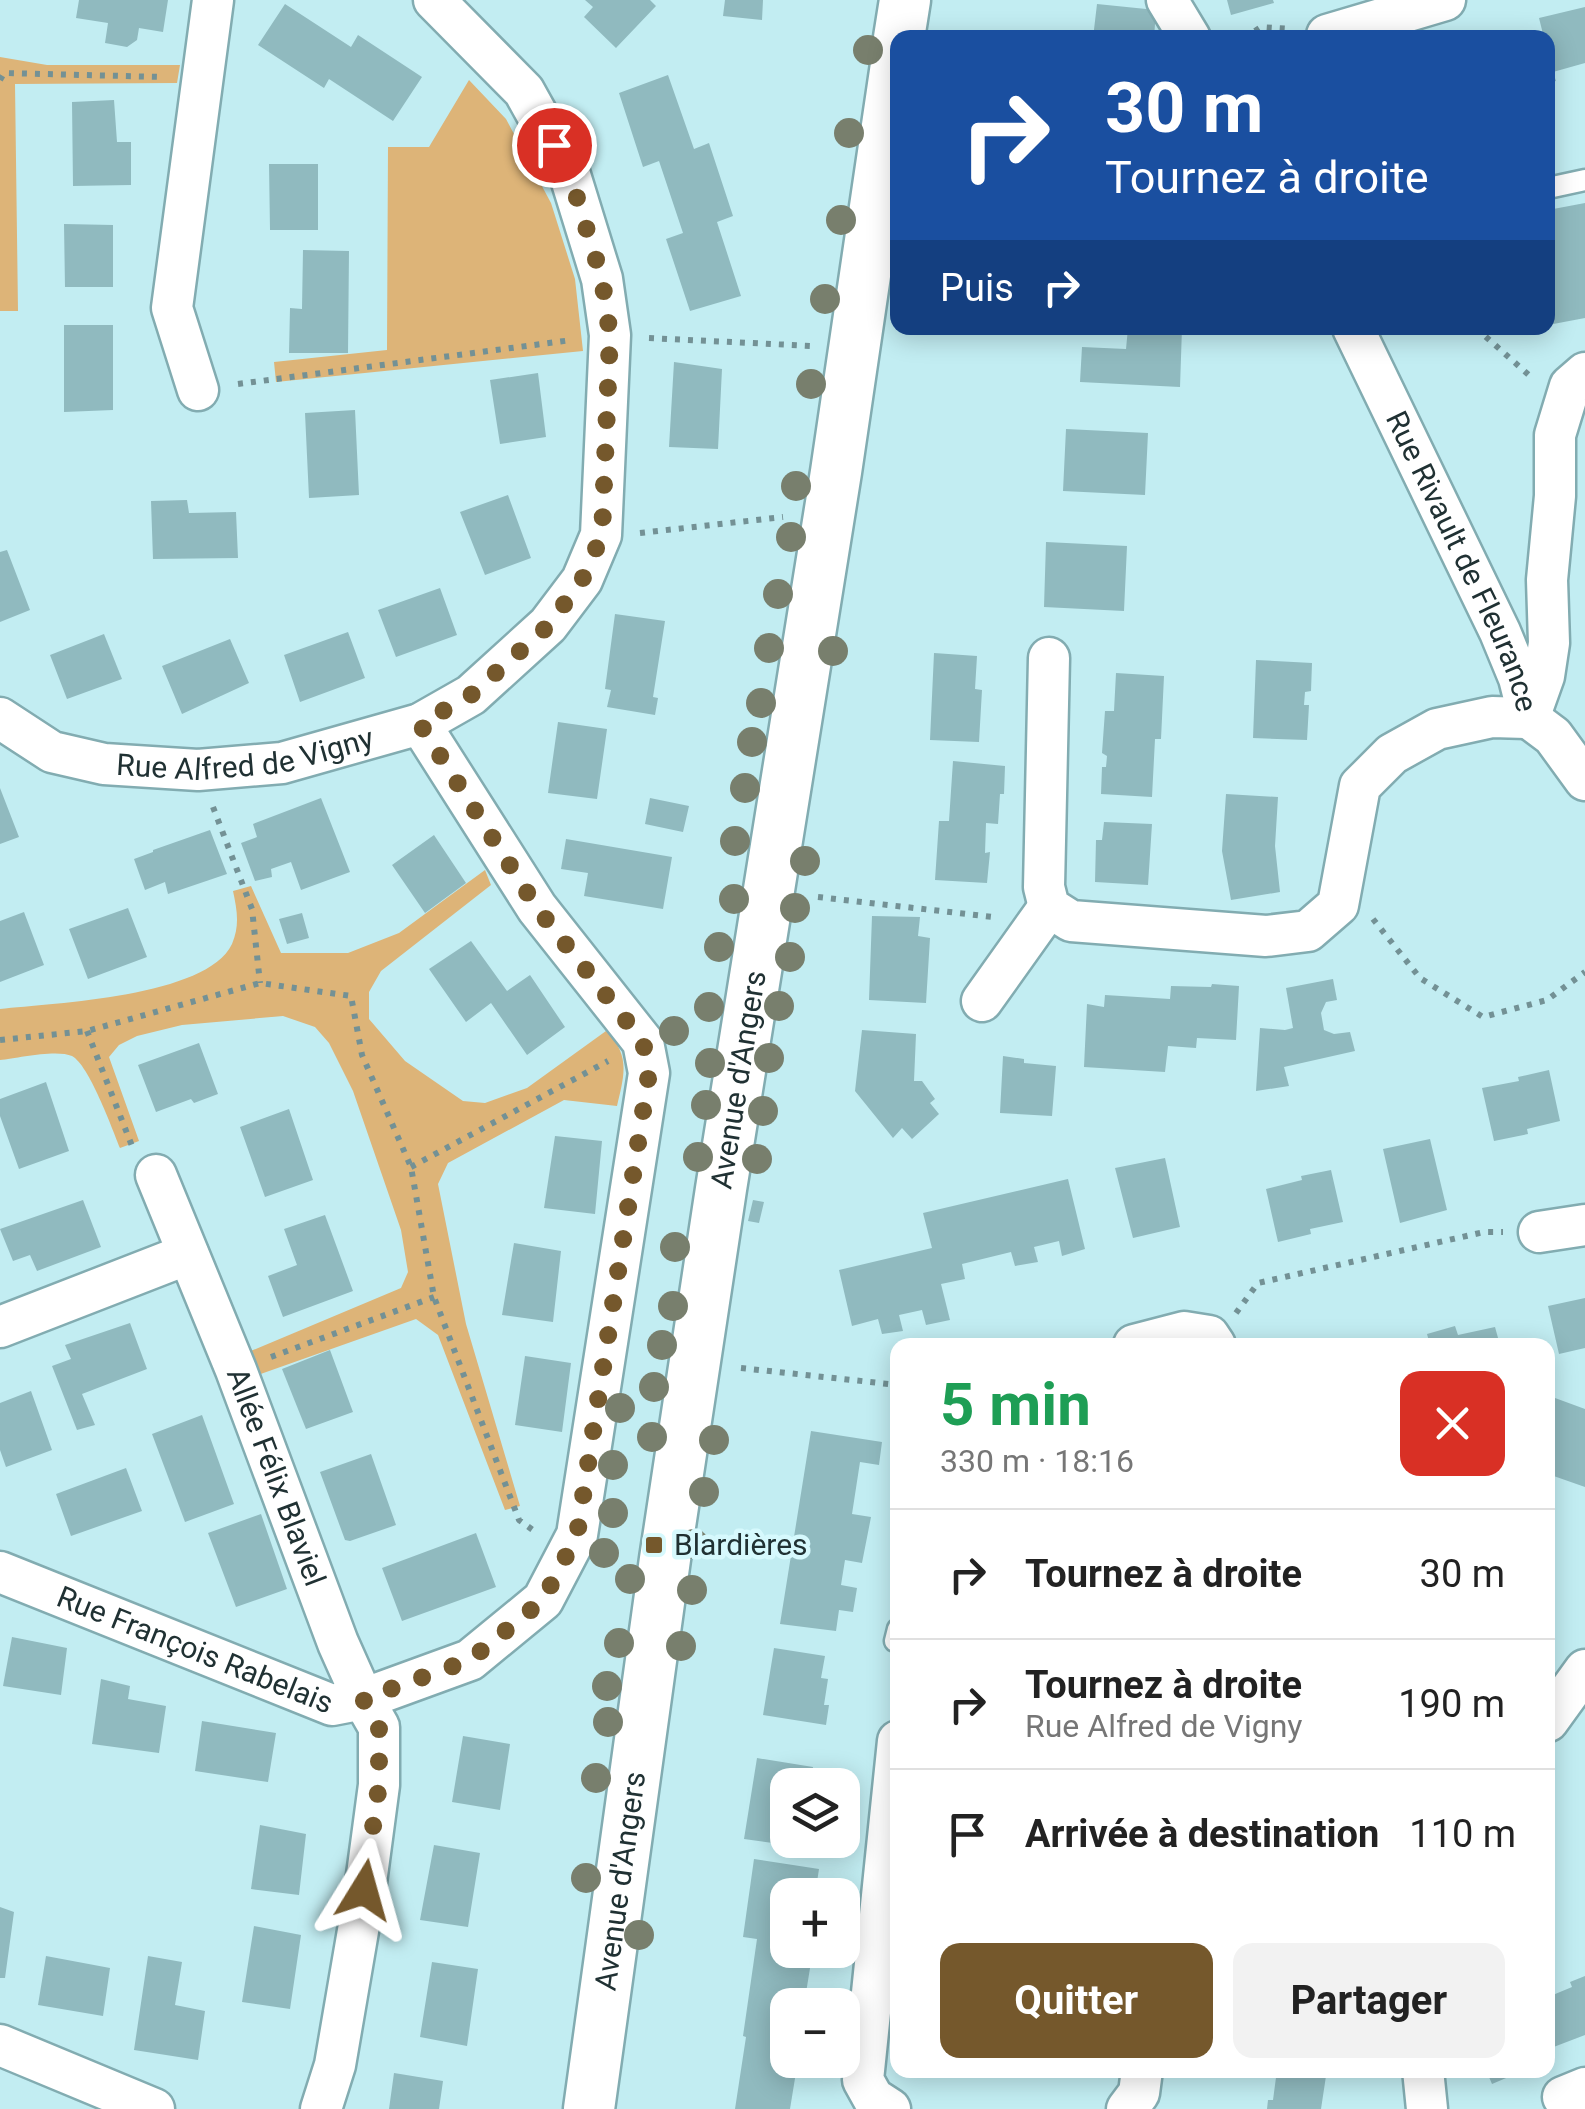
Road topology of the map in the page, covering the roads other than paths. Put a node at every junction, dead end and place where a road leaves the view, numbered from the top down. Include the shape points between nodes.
1 (213, 0) edge
2 (434, 0) edge
3 (904, 0) edge
4 (1167, 0) edge
5 (1445, 0) edge
6 (901, 30) edge
7 (1185, 30) edge
8 (1347, 30) edge
9 (890, 104) edge
10 (1585, 180) edge
11 (1555, 186) edge
12 (1356, 335) edge
13 (1574, 387) edge
14 (198, 390) road end
15 (1049, 658) dead end
16 (1528, 718) junction
17 (2, 723) edge
18 (420, 724) junction
19 (1585, 780) edge
20 (1049, 907) junction
21 (982, 1001) dead end
22 (156, 1175) road end
23 (1585, 1224) edge
24 (1539, 1232) road end
25 (188, 1254) junction
26 (0, 1328) edge
27 (1161, 1338) edge
28 (1205, 1338) edge
29 (0, 1572) edge
30 (1585, 1670) edge
31 (363, 1699) junction
32 (1555, 1711) edge
33 (890, 1818) edge
34 (0, 2044) edge
35 (1141, 2078) edge
36 (1424, 2078) edge
37 (877, 2105) edge
38 (154, 2109) edge
39 (321, 2109) edge
40 (588, 2109) edge
41 (1127, 2109) edge
42 (1427, 2109) edge

1 - 14 street via 172,308
2 - 18 street, Rue Alfred de Vigny via 524,91 569,172 602,279 610,335 602,535 582,580 548,626 484,684
3 - 6 street
4 - 7 street
5 - 8 street
9 - 40 street, Avenue d'Angers via 665,1559
10 - 11 lane
12 - 16 street, Rue Rivault de Fleurance via 1500,632
13 - 16 street via 1555,434 1549,643
15 - 20 street
16 - 19 street, Rue Rivault de Fleurance via 1553,736
16 - 20 street via 1492,717 1436,729 1392,754 1360,786 1338,905 1308,931 1266,936 1071,921
17 - 18 street, Rue Alfred de Vigny via 52,752 104,764 198,770 282,763
18 - 31 street, Rue François Rabelais via 537,908 643,1042 649,1073 577,1535 543,1600 470,1660
20 - 21 street
22 - 25 street, Allée Félix Blaviel
23 - 24 street
25 - 26 street
25 - 31 street, Allée Félix Blaviel
27 - 28 street via 1184,1332
29 - 31 street, Rue François Rabelais via 332,1706
30 - 32 street
31 - 39 street, Allée Félix Blaviel via 379,1727 379,1785 335,2065
33 - 37 street via 863,2080
34 - 38 street
35 - 41 street
36 - 42 street

